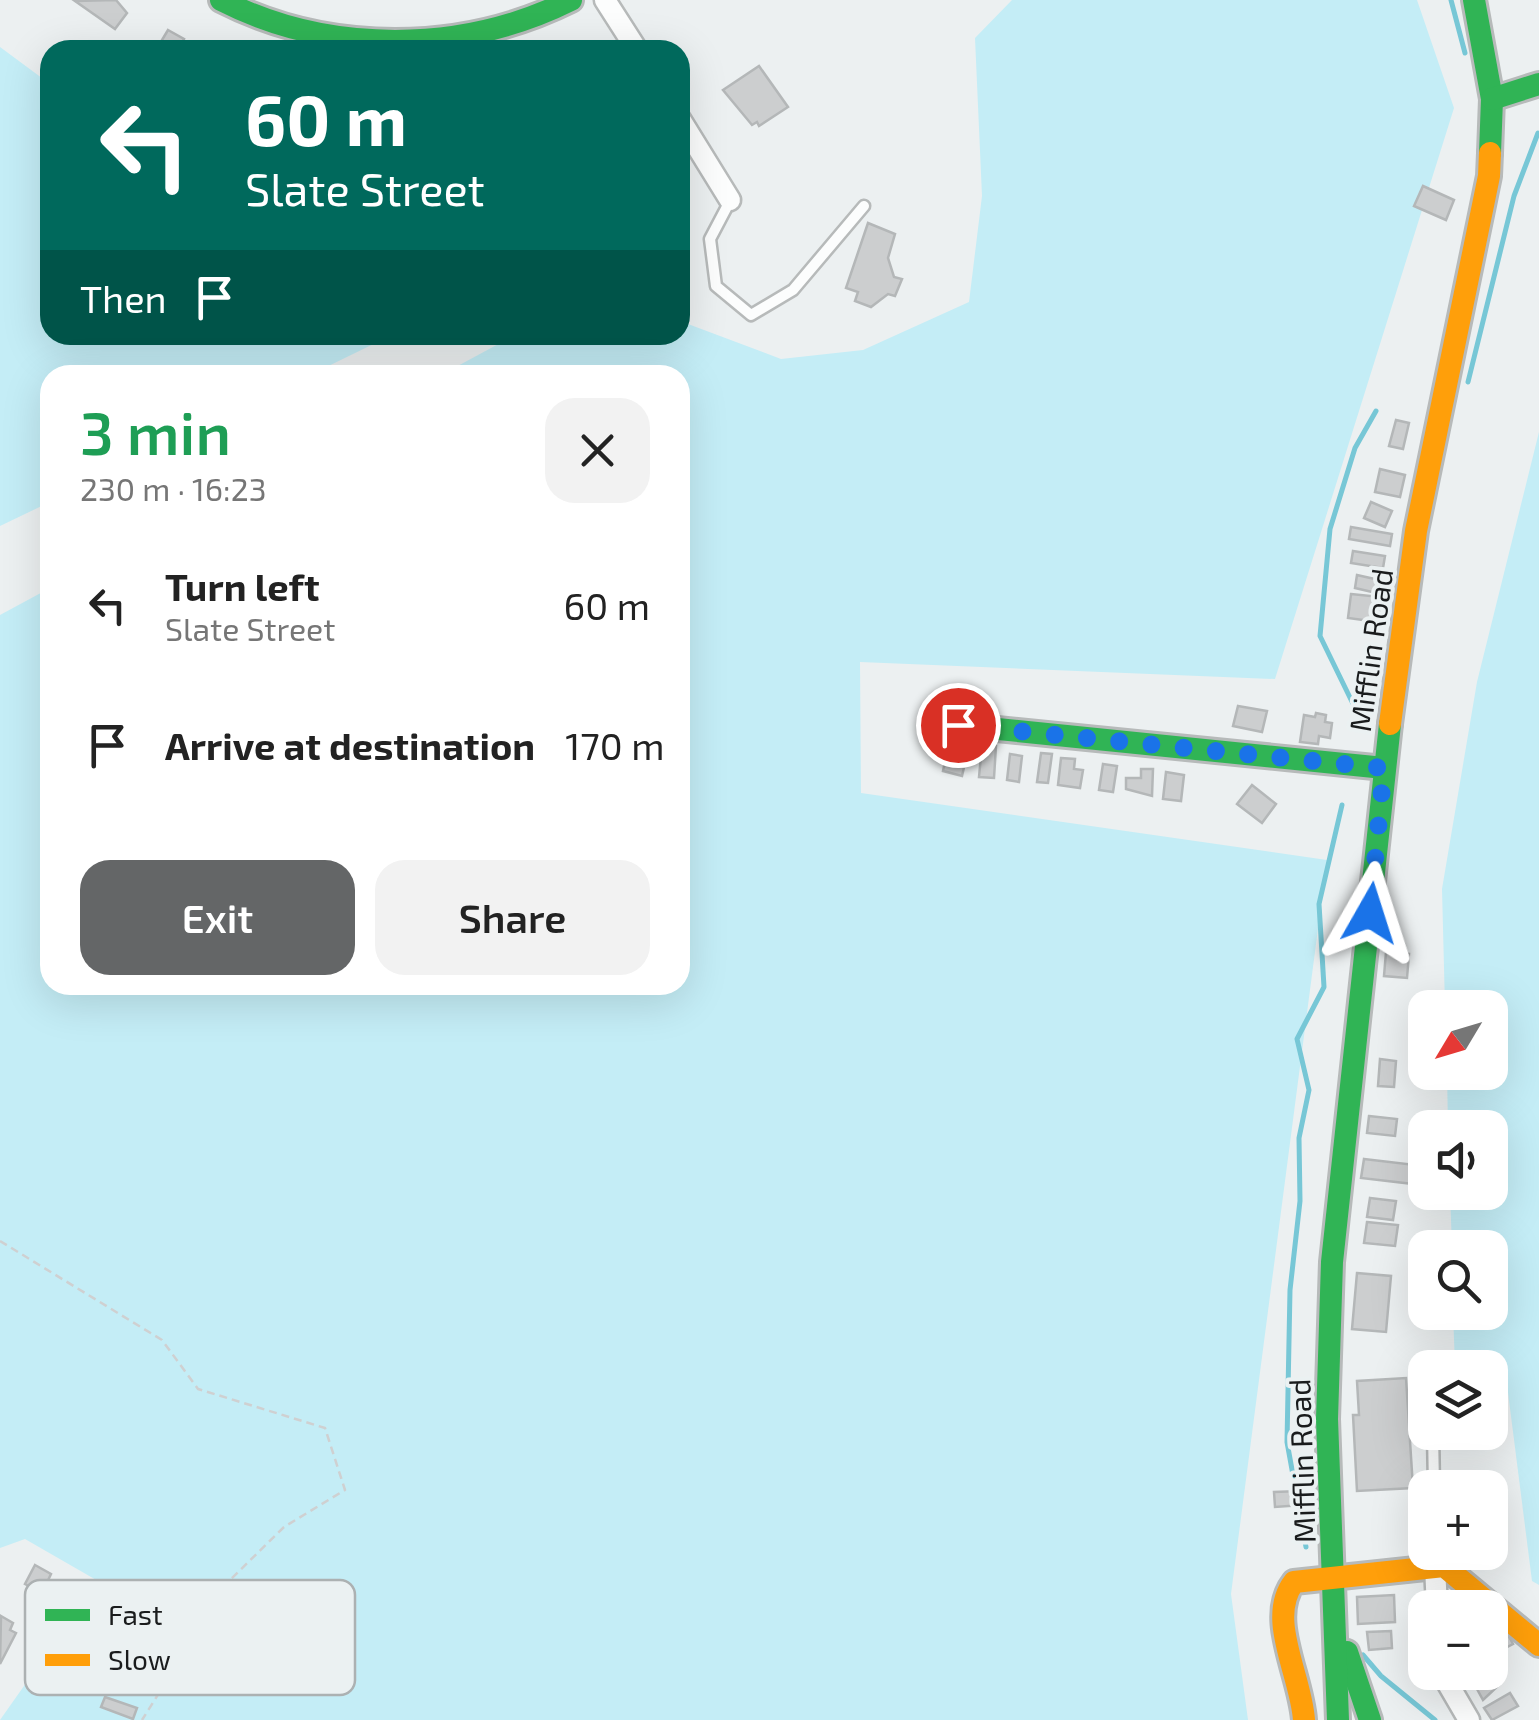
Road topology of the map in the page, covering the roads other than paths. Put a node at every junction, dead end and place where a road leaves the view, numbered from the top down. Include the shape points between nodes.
1 (221, 0) edge
2 (572, 0) edge
3 (606, 0) edge
4 (1474, 0) edge
5 (344, 40) edge
6 (438, 40) edge
7 (631, 40) edge
8 (1539, 84) edge
9 (1492, 98) junction
10 (690, 136) edge
11 (730, 200) joint
12 (864, 206) dead end
13 (958, 725) dead end
14 (1384, 768) junction
15 (1408, 1563) edge
16 (1449, 1570) edge
17 (1335, 1574) junction
18 (1336, 1603) junction
19 (1539, 1645) edge
20 (1452, 1690) edge
21 (1304, 1720) edge
22 (1340, 1720) edge
23 (1370, 1720) edge
24 (1469, 1720) edge

1 - 5 main road via 319,38
2 - 6 main road via 548,13
3 - 7 street
4 - 9 main road, Mifflin Road
8 - 9 main road
9 - 14 main road, Mifflin Road via 1489,176 1416,531
10 - 11 street
11 - 12 lane via 710,239 716,286 750,315 793,290
13 - 14 main road
14 - 17 main road, Mifflin Road via 1331,1280 1327,1418
15 - 17 main road
16 - 19 main road
17 - 18 main road, Mifflin Road
17 - 21 main road via 1294,1582 1280,1608
18 - 22 main road, Mifflin Road
18 - 23 main road
20 - 24 street

